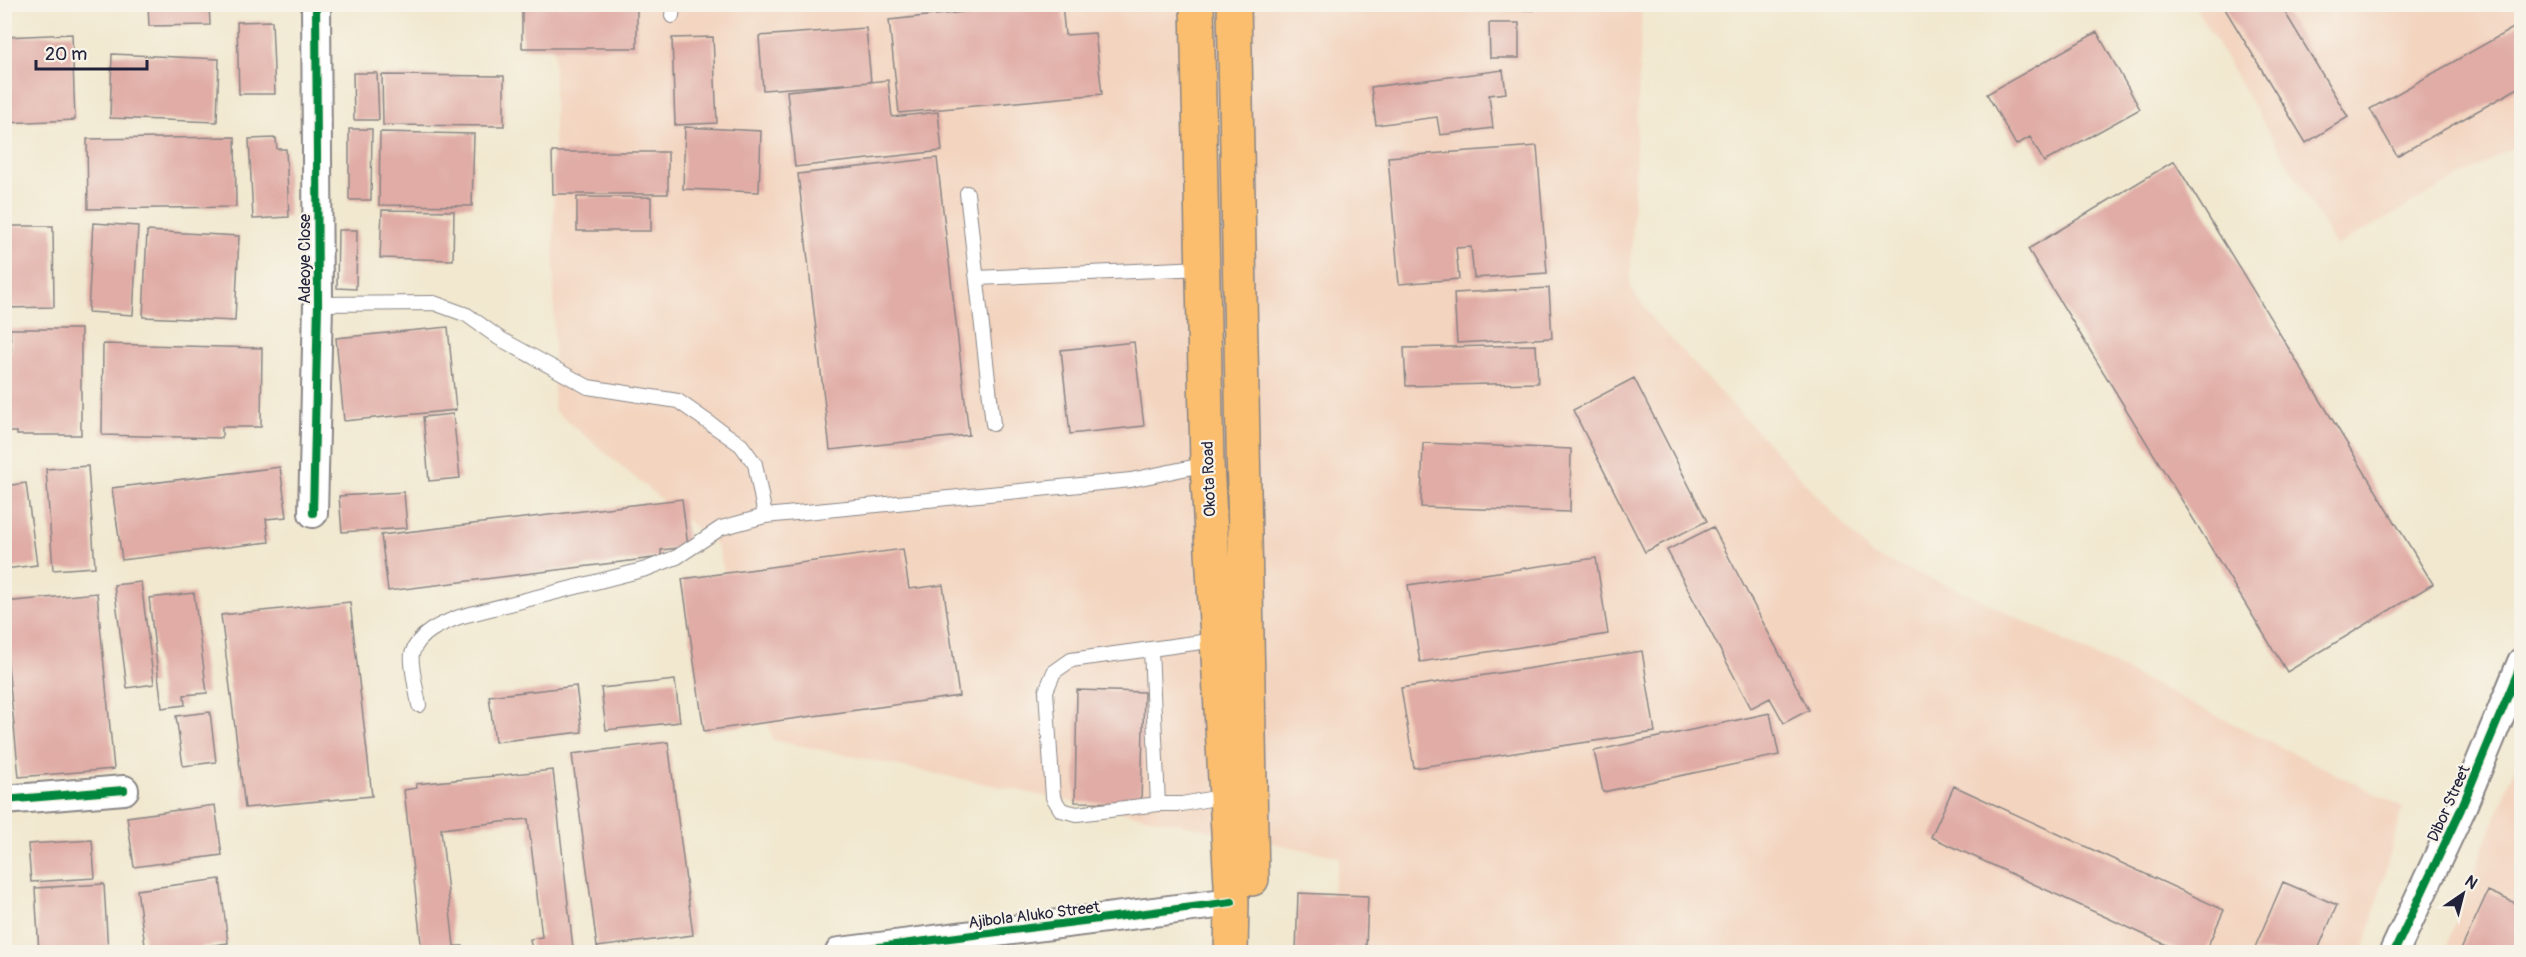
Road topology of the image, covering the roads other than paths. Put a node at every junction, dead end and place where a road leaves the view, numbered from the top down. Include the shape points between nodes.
1 (316, 4) edge
2 (1197, 4) edge
3 (1234, 4) edge
4 (967, 193) dead end
5 (1203, 268) junction
6 (977, 278) junction
7 (318, 304) junction
8 (993, 424) dead end
9 (1207, 464) junction
10 (313, 513) dead end
11 (765, 516) junction
12 (1216, 640) junction
13 (1151, 649) junction
14 (2521, 666) edge
15 (419, 705) dead end
16 (124, 790) dead end
17 (1226, 796) junction
18 (4, 800) edge
19 (1158, 804) junction
20 (1232, 902) junction
21 (840, 952) edge
22 (1231, 952) edge
23 (1253, 952) edge
24 (2394, 952) edge

1 - 7 street, Adeoye Close
2 - 5 main road, Okota Road
3 - 23 main road
4 - 6 lane
5 - 6 lane
5 - 9 main road, Okota Road
6 - 8 lane
7 - 10 street, Adeoye Close
7 - 11 lane via 434,303 467,315 499,338 588,387 678,401 741,445 755,464
9 - 11 lane via 1131,480
9 - 12 main road, Okota Road
11 - 15 lane via 721,528 677,557 646,568 438,625 421,638 412,655
12 - 13 lane
12 - 17 main road, Okota Road
13 - 19 lane
13 - 19 lane via 1071,660 1054,672 1046,691 1053,797 1061,810 1077,814
14 - 24 street, Dibor Street via 2461,809
16 - 18 street
17 - 19 lane
17 - 20 main road, Okota Road
20 - 21 street, Ajibola Aluko Street
20 - 22 main road, Okota Road

